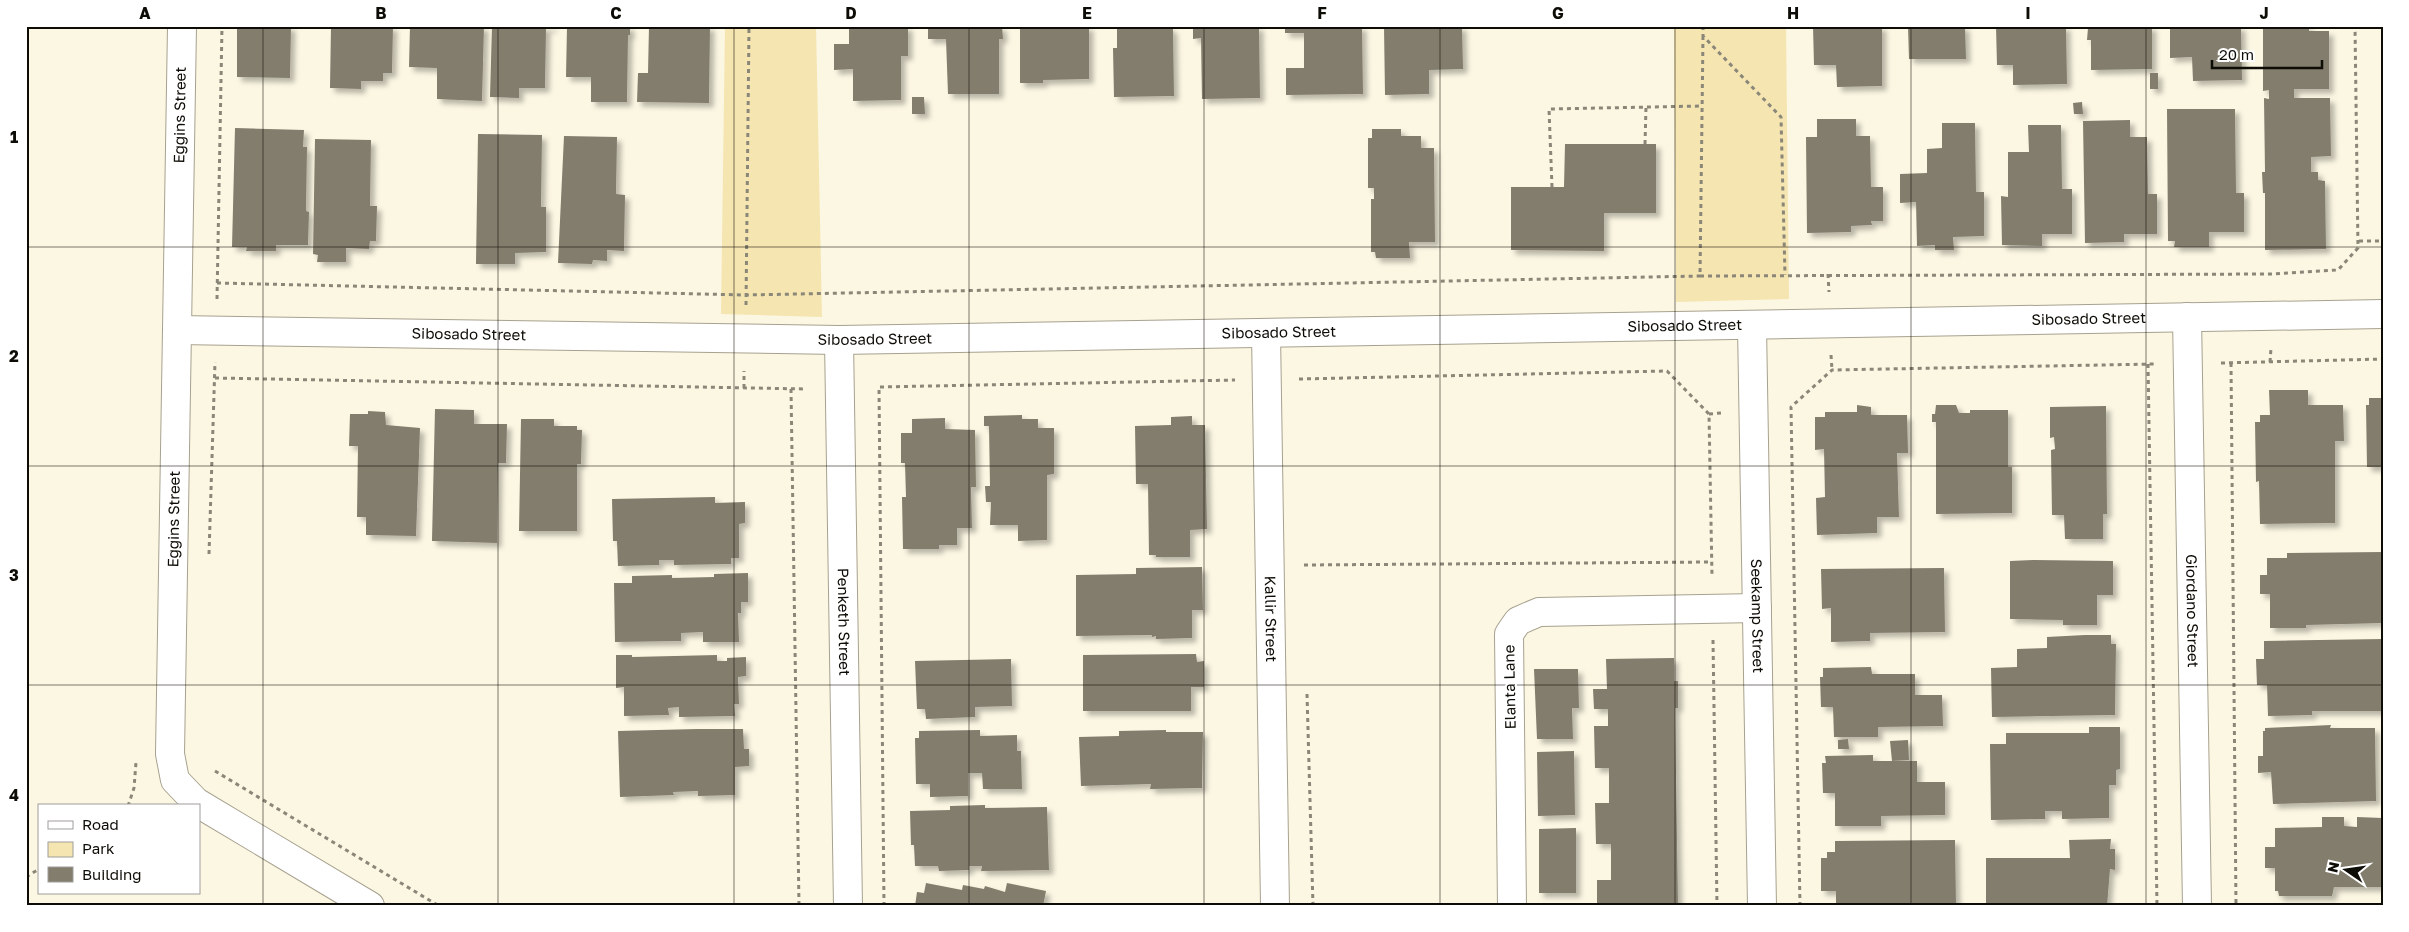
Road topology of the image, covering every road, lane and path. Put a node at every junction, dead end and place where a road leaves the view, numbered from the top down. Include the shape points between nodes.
1 (182, 26) edge
2 (222, 26) edge
3 (749, 26) edge
4 (1703, 26) edge
5 (2355, 26) edge
6 (1703, 36) junction
7 (1702, 106) junction
8 (1646, 107) junction
9 (1645, 144) dead end
10 (1552, 187) dead end
11 (2383, 240) edge
12 (2359, 241) junction
13 (1785, 275) junction
14 (1700, 276) junction
15 (217, 284) junction
16 (746, 295) junction
17 (2383, 314) edge
18 (2187, 317) junction
19 (1752, 326) junction
20 (177, 330) junction
21 (216, 330) junction
22 (1266, 333) junction
23 (745, 339) junction
24 (839, 340) junction
25 (2383, 359) edge
26 (2188, 363) junction
27 (2230, 363) junction
28 (2148, 364) junction
29 (215, 378) junction
30 (1266, 379) junction
31 (879, 387) junction
32 (744, 388) junction
33 (840, 388) junction
34 (791, 389) junction
35 (209, 555) dead end
36 (1711, 562) junction
37 (1304, 565) dead end
38 (1757, 608) junction
39 (1712, 609) junction
40 (209, 767) dead end
41 (199, 804) edge
42 (200, 804) edge
43 (38, 870) edge
44 (26, 877) edge
45 (370, 906) edge
46 (439, 906) edge
47 (799, 906) edge
48 (848, 906) edge
49 (884, 906) edge
50 (1275, 906) edge
51 (1512, 906) edge
52 (1717, 906) edge
53 (1762, 906) edge
54 (1800, 906) edge
55 (2157, 906) edge
56 (2197, 906) edge
57 (2236, 906) edge

1 - 20 street, Eggins Street
2 - 15 path
3 - 16 path
4 - 6 path
5 - 12 path
6 - 7 path
6 - 13 path via 1781,118
7 - 8 path
7 - 14 path
8 - 9 path
8 - 10 path via 1549,109
11 - 12 path
12 - 13 path via 2358,248 2338,270
13 - 14 path
14 - 16 path
15 - 16 path
15 - 21 path
16 - 23 path
17 - 18 street, Sibosado Street
18 - 19 street, Sibosado Street
18 - 26 street, Giordano Street
19 - 22 street, Sibosado Street
19 - 38 street, Seekamp Street
20 - 21 street, Sibosado Street
20 - 41 street, Eggins Street via 170,746 176,780
21 - 23 street, Sibosado Street
21 - 29 path
22 - 24 street, Sibosado Street
22 - 30 street, Kallir Street
23 - 24 street, Sibosado Street
23 - 32 path
24 - 33 street, Penketh Street
25 - 27 path
26 - 27 path
26 - 28 path
26 - 56 street, Giordano Street
27 - 57 path
28 - 54 path via 1832,370 1792,408
28 - 55 path
29 - 32 path
29 - 35 path
30 - 31 path
30 - 36 path via 1667,371 1709,414
30 - 50 street, Kallir Street
31 - 33 path
31 - 49 path
32 - 34 path
33 - 34 path
33 - 48 street, Penketh Street
34 - 47 path
36 - 37 path
36 - 39 path
38 - 39 street, Elanta Lane
38 - 53 street, Seekamp Street
39 - 51 street, Elanta Lane via 1539,612 1518,621 1509,634
39 - 52 path
40 - 46 path
42 - 45 street, Eggins Street
43 - 44 path

